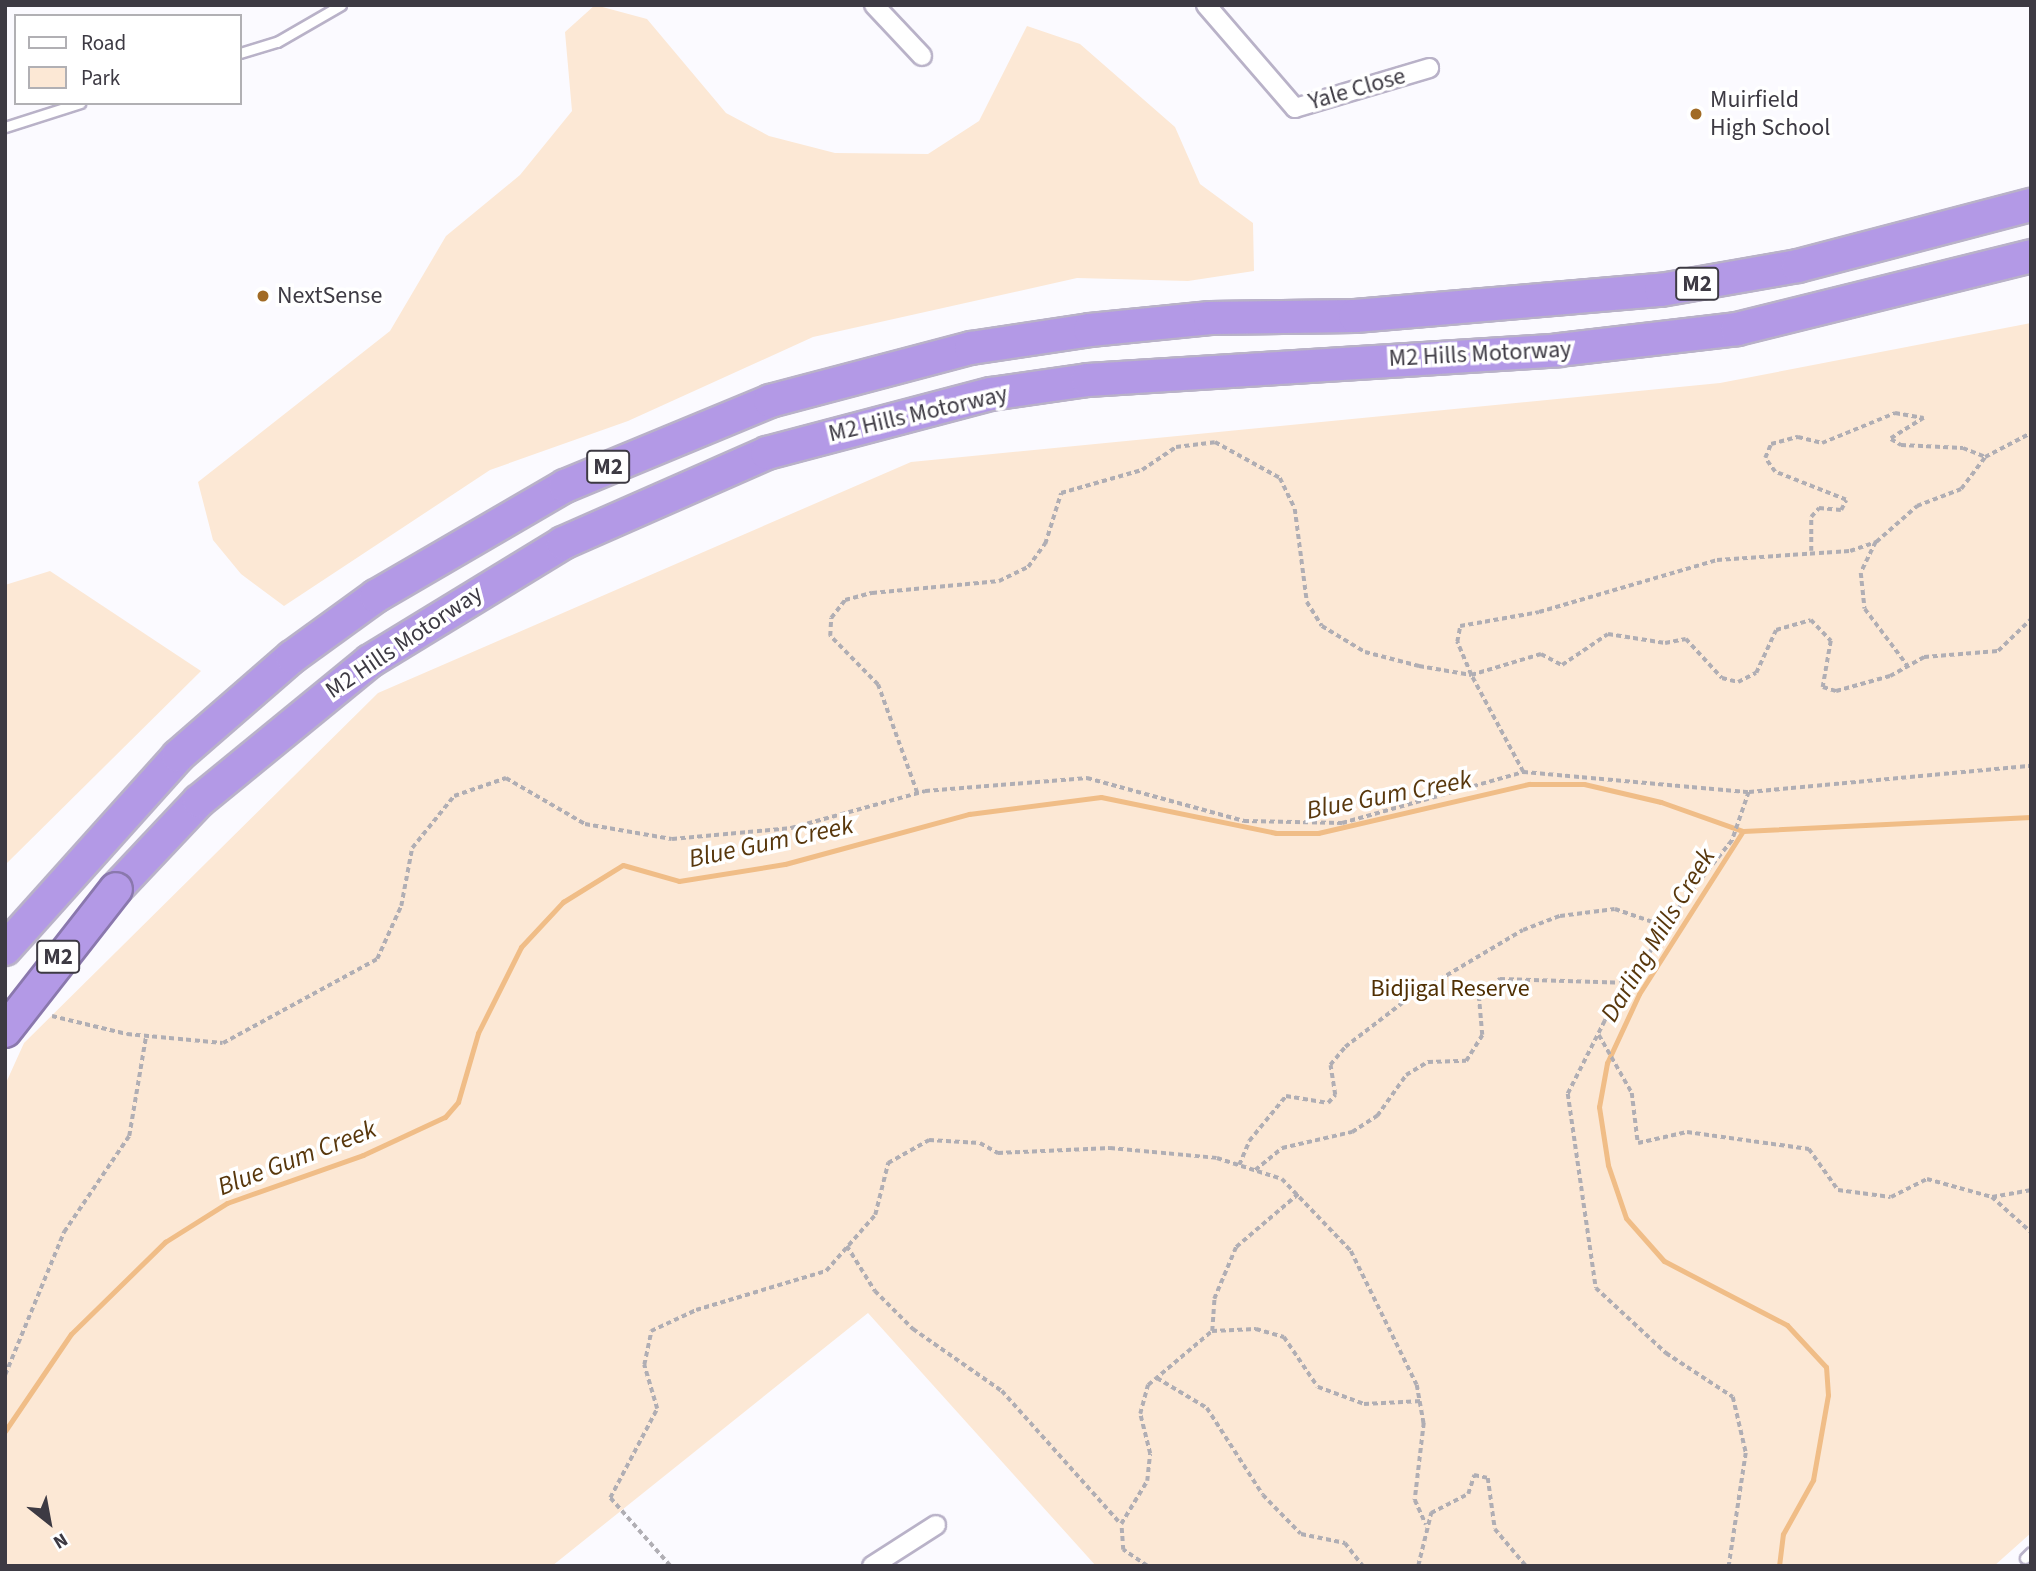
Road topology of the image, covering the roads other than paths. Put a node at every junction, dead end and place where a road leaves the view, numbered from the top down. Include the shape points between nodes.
1 (341, 5) edge
2 (874, 5) edge
3 (1206, 5) edge
4 (242, 52) edge
5 (922, 56) dead end
6 (1429, 68) dead end
7 (74, 105) edge
8 (5, 127) edge
9 (2031, 205) edge
10 (2031, 256) edge
11 (5, 949) edge
12 (5, 1031) edge
13 (936, 1525) dead end
14 (872, 1566) edge

1 - 4 lane via 277,42
2 - 5 street
3 - 6 street, Yale Close via 1295,108
7 - 8 lane
9 - 11 highway, M2 Hills Motorway / M2 via 1725,280 1355,316 1090,330 870,371 692,429 565,486 446,551 292,657 177,756 80,858
10 - 12 highway, M2 Hills Motorway / M2, bridge via 1737,329 1559,350 1249,366 991,394 861,424 682,486 564,543 370,660 199,801 116,889
13 - 14 street

